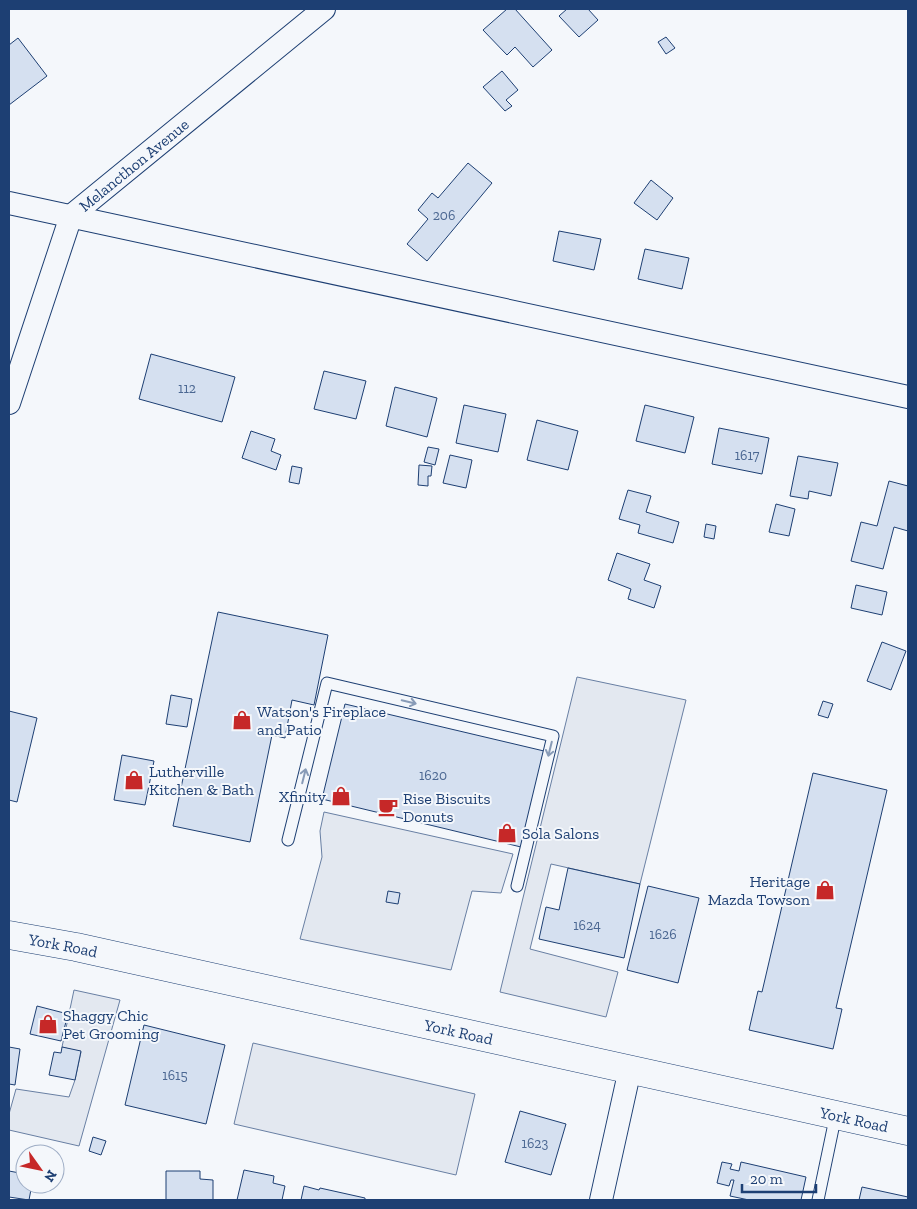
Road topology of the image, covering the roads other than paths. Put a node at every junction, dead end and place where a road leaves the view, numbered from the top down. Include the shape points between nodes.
1 (324, 9) edge
2 (9, 203) edge
3 (71, 216) junction
4 (908, 397) edge
5 (9, 403) edge
6 (288, 840) dead end
7 (517, 886) dead end
8 (9, 935) edge
9 (630, 1069) junction
10 (836, 1114) junction
11 (908, 1131) edge
12 (601, 1200) edge
13 (818, 1200) edge

1 - 3 street, Melancthon Avenue
2 - 3 street
3 - 4 street
3 - 5 street, Melancthon Avenue
6 -> 7 lane via 327,682 553,736
8 - 9 main road, York Road
9 - 10 main road, York Road
9 - 12 street
10 - 11 main road, York Road
10 - 13 lane

